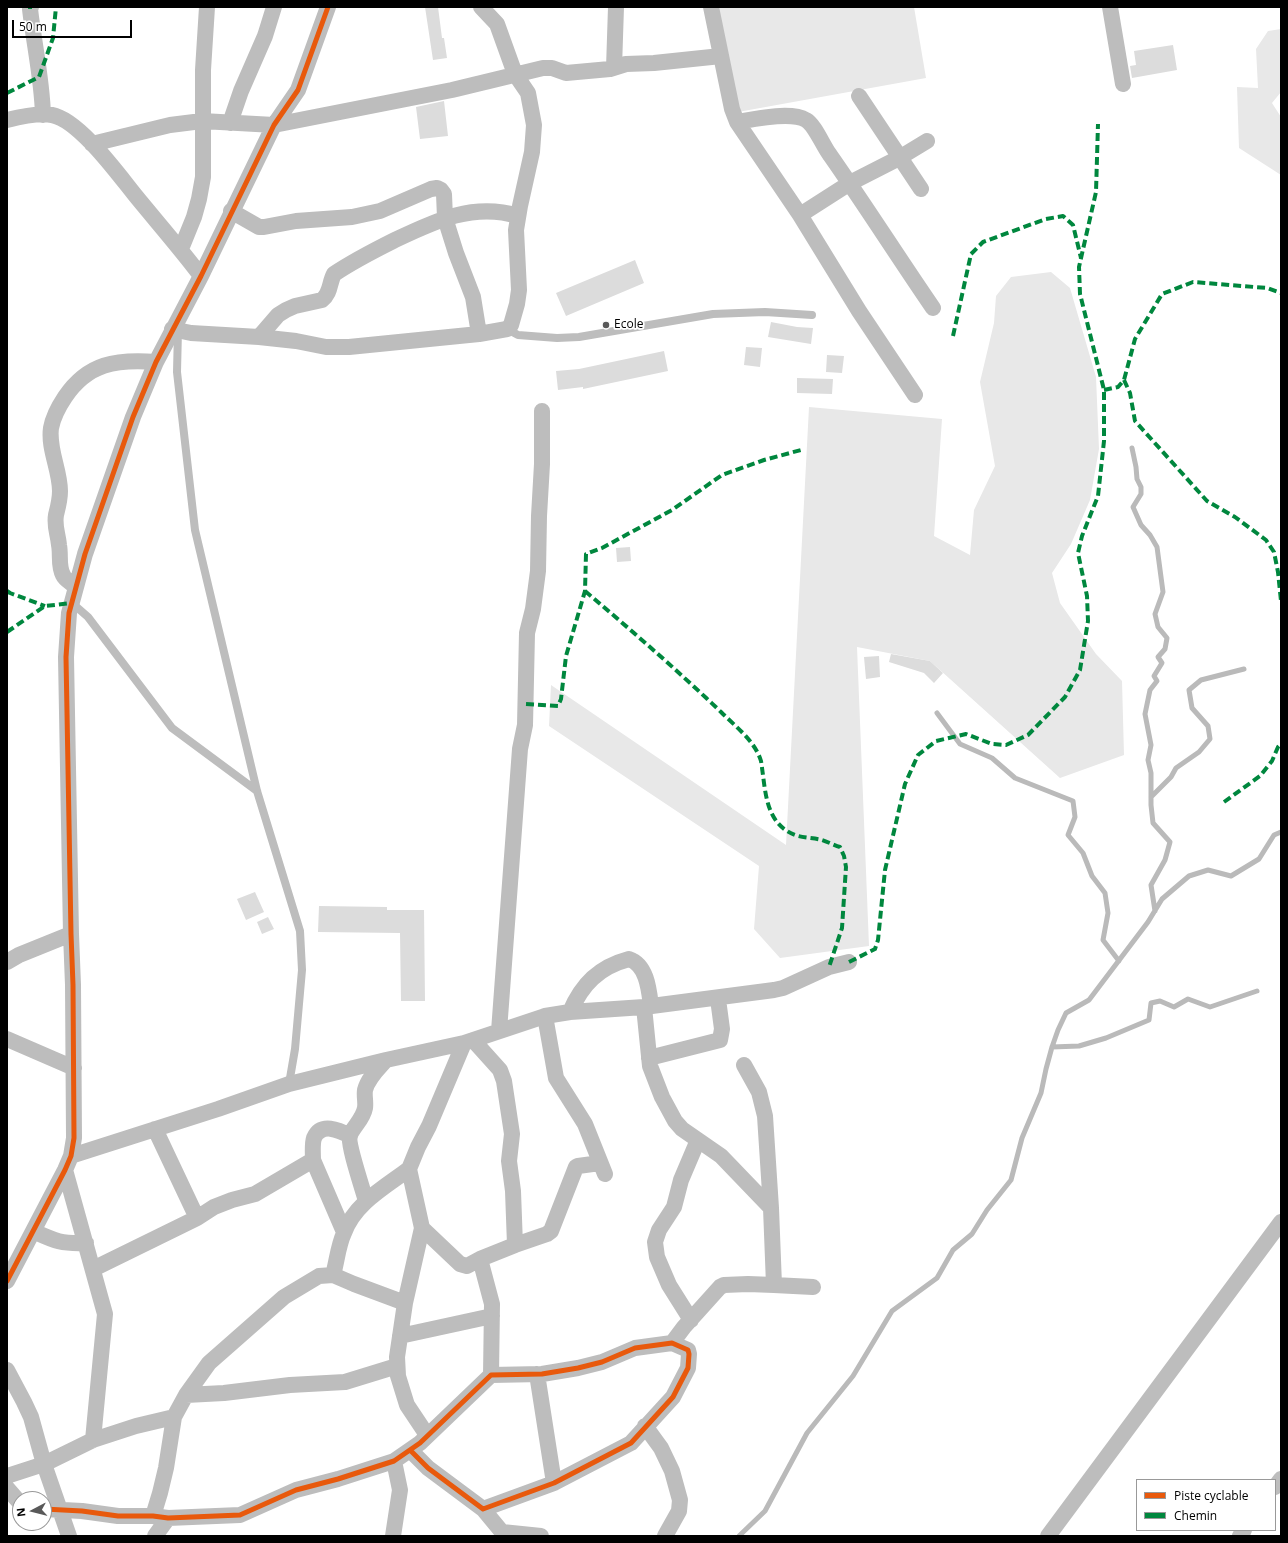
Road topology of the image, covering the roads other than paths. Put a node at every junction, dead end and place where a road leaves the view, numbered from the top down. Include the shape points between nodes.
1 (31, 7) edge
2 (207, 7) edge
3 (274, 7) edge
4 (328, 7) edge
5 (480, 7) edge
6 (616, 7) edge
7 (711, 7) edge
8 (1110, 7) edge
9 (721, 56) junction
10 (614, 68) junction
11 (516, 74) junction
12 (1123, 84) dead end
13 (859, 96) dead end
14 (43, 115) junction
15 (7, 120) edge
16 (202, 121) junction
17 (737, 122) junction
18 (230, 123) junction
19 (274, 126) junction
20 (927, 141) dead end
21 (92, 144) junction
22 (900, 158) junction
23 (850, 183) junction
24 (921, 189) dead end
25 (231, 211) junction
26 (800, 215) junction
27 (518, 216) junction
28 (445, 218) junction
29 (180, 249) junction
30 (200, 276) junction
31 (933, 308) dead end
32 (812, 315) dead end
33 (507, 329) junction
34 (175, 330) junction
35 (479, 334) junction
36 (259, 337) junction
37 (156, 362) junction
38 (915, 395) dead end
39 (542, 411) dead end
40 (76, 587) junction
41 (72, 603) junction
42 (257, 791) junction
43 (71, 934) junction
44 (7, 962) edge
45 (849, 962) dead end
46 (718, 999) junction
47 (648, 1007) junction
48 (570, 1012) junction
49 (546, 1016) junction
50 (498, 1031) junction
51 (7, 1039) edge
52 (468, 1042) junction
53 (649, 1058) junction
54 (386, 1060) junction
55 (744, 1065) dead end
56 (74, 1068) junction
57 (289, 1084) junction
58 (155, 1129) junction
59 (350, 1136) junction
60 (698, 1140) junction
61 (313, 1160) junction
62 (68, 1163) junction
63 (409, 1169) junction
64 (366, 1201) junction
65 (771, 1208) junction
66 (197, 1218) junction
67 (1281, 1222) edge
68 (422, 1228) junction
69 (33, 1231) junction
70 (344, 1232) junction
71 (86, 1243) junction
72 (516, 1245) junction
73 (480, 1259) junction
74 (93, 1269) junction
75 (333, 1275) junction
76 (7, 1281) edge
77 (774, 1285) junction
78 (814, 1288) dead end
79 (405, 1303) junction
80 (492, 1316) junction
81 (690, 1320) junction
82 (400, 1336) junction
83 (672, 1343) junction
84 (397, 1366) junction
85 (7, 1370) edge
86 (537, 1374) junction
87 (491, 1376) junction
88 (186, 1395) junction
89 (174, 1417) junction
90 (645, 1426) junction
91 (427, 1435) junction
92 (93, 1440) junction
93 (410, 1450) junction
94 (394, 1461) junction
95 (44, 1464) junction
96 (7, 1476) edge
97 (554, 1483) junction
98 (49, 1491) edge
99 (483, 1509) junction
100 (52, 1510) edge
101 (160, 1517) junction
102 (502, 1534) edge
103 (69, 1536) edge
104 (155, 1536) edge
105 (393, 1536) edge
106 (541, 1536) edge
107 (665, 1536) edge
108 (1048, 1536) edge

1 - 14 street
2 - 16 street
3 - 18 street
4 - 19 street via 298,90
5 - 11 street via 497,24
6 - 10 street
7 - 9 street
8 - 12 street
9 - 10 street via 626,64
9 - 17 street
10 - 11 street via 566,73 544,68
11 - 19 street via 452,90
11 - 27 street via 528,93 534,125 532,152
13 - 22 street
14 - 15 street
14 - 21 street via 52,115 68,122
16 - 18 street
16 - 21 street via 170,125
16 - 29 street via 202,184 194,217
17 - 23 street via 773,116 806,120
17 - 26 street
18 - 19 street
19 - 25 street
20 - 22 street
21 - 29 street
22 - 23 street
22 - 24 street
23 - 26 street
23 - 31 street
25 - 28 street via 259,227 264,227 380,211 437,188 444,194
25 - 30 street
26 - 38 street
27 - 28 street via 488,211
27 - 33 street via 519,290 516,311
28 - 35 street via 473,297
28 - 36 street via 339,270 331,278 325,298 282,312
29 - 30 street
30 - 34 street
32 - 33 lane via 765,312 713,314 579,337 518,336
33 - 35 street
34 - 36 street
34 - 37 street
34 - 42 lane via 177,372 195,530
35 - 36 street via 349,347 319,346
37 - 40 street via 112,475
37 - 40 street via 118,362 86,373 72,387 54,418 51,440 60,492 55,526 60,568 64,577
39 - 50 street via 538,572 527,633 525,725 519,764
40 - 41 street
41 - 42 lane via 88,617 172,728
41 - 43 street via 66,657
42 - 57 lane via 300,931 302,970
43 - 44 street
43 - 56 street
45 - 46 street via 829,967 783,988
46 - 47 street
46 - 53 street via 722,1029 720,1040
47 - 48 street
47 - 48 street via 648,987 643,972 636,961 629,959 609,967 594,977 576,997
47 - 53 street
48 - 49 street
49 - 50 street
49 - 72 street via 556,1078 585,1124 603,1168 578,1166 551,1231
50 - 52 street
51 - 56 street
52 - 54 street
52 - 63 street
52 - 72 street via 500,1070 504,1081 512,1134 508,1156 514,1191
53 - 60 street via 662,1097 675,1121
54 - 57 street
54 - 59 street via 368,1082 363,1114
55 - 65 street via 759,1092 765,1116
56 - 62 street via 74,1138
57 - 58 street
58 - 62 street
58 - 66 street
59 - 61 street via 331,1128 318,1132 314,1139
59 - 64 street
60 - 65 street via 721,1156
60 - 81 street via 680,1180 674,1207 659,1230 655,1242 657,1257 669,1285
61 - 66 street via 255,1194 214,1207
61 - 70 street
62 - 69 street
62 - 71 street
63 - 64 street
63 - 68 street
64 - 70 street
65 - 77 street
66 - 74 street
67 - 108 street
68 - 73 street via 460,1264 467,1266
68 - 79 street
69 - 71 street via 54,1241
69 - 76 street
70 - 75 street
71 - 74 street
72 - 73 street
73 - 80 street via 492,1304
74 - 92 street via 105,1314
75 - 79 street
75 - 88 street via 318,1276 284,1297 209,1363
77 - 78 street
77 - 81 street via 724,1285
79 - 82 street
80 - 82 street
80 - 87 street
81 - 83 street
82 - 84 street
83 - 86 street via 635,1348 602,1362
83 - 90 street via 688,1350 688,1368 673,1397
84 - 88 street via 345,1382
84 - 91 street via 407,1405
85 - 95 street via 29,1412
86 - 87 street
86 - 97 street
87 - 91 street
88 - 89 street
89 - 92 street
89 - 101 street via 160,1493
90 - 97 street via 622,1448
90 - 107 street via 661,1448 672,1472 680,1500 679,1511
91 - 93 street
92 - 95 street
93 - 94 street
93 - 99 street via 428,1468
94 - 101 street via 338,1480 296,1490 236,1516
94 - 105 street via 400,1490
95 - 96 street
95 - 98 street
97 - 99 street
99 - 102 street
100 - 101 street
100 - 103 street
101 - 104 street
102 - 106 street

